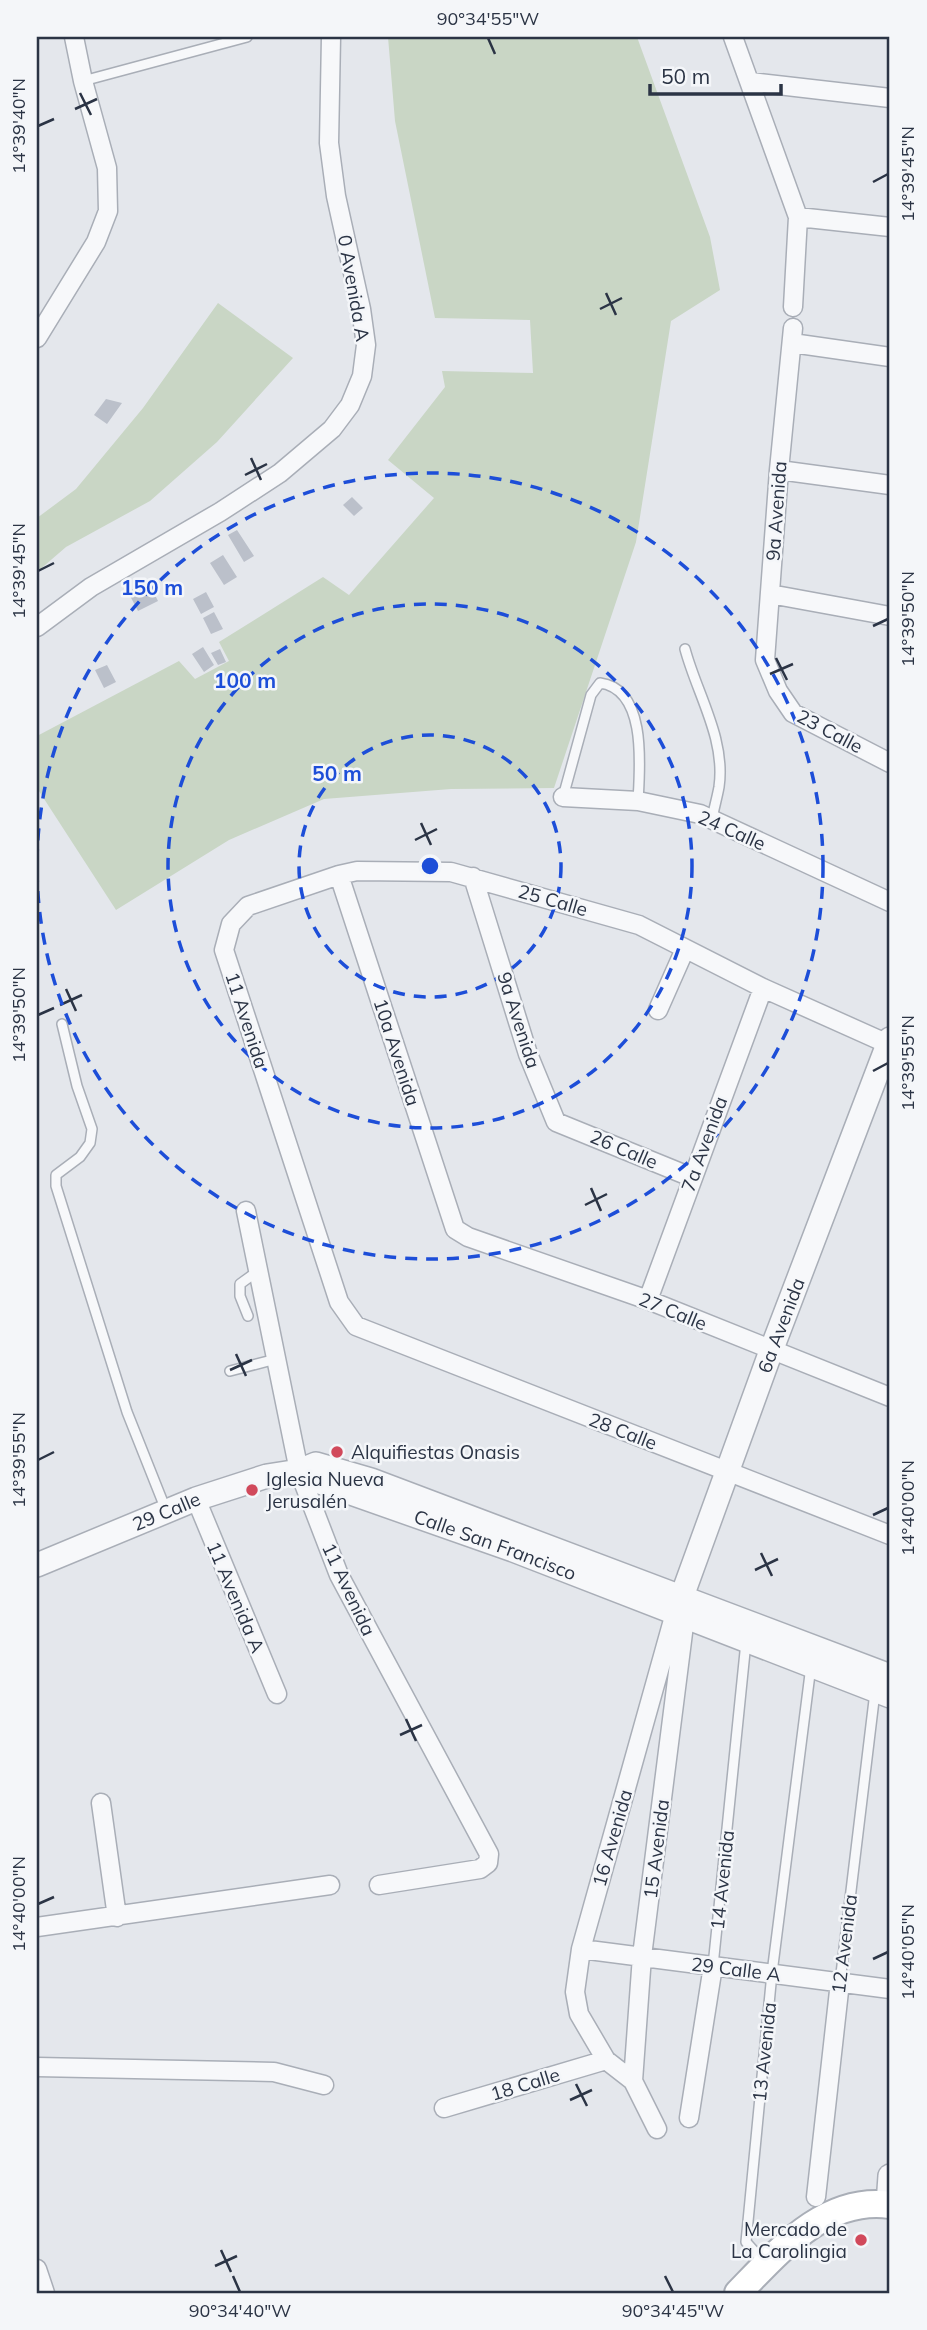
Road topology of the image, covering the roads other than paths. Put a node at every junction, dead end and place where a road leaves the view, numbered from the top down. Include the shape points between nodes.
1 (74, 37) edge
2 (247, 37) edge
3 (331, 37) edge
4 (733, 37) edge
5 (83, 81) junction
6 (751, 82) junction
7 (890, 97) edge
8 (798, 217) junction
9 (890, 227) edge
10 (793, 307) dead end
11 (37, 338) edge
12 (890, 357) edge
13 (779, 470) junction
14 (890, 485) edge
15 (770, 594) junction
16 (890, 616) edge
17 (37, 626) edge
18 (685, 649) dead end
19 (778, 691) joint
20 (890, 763) edge
21 (563, 797) joint
22 (638, 801) junction
23 (712, 819) junction
24 (339, 875) junction
25 (473, 877) junction
26 (890, 902) edge
27 (685, 949) junction
28 (224, 950) joint
29 (763, 988) junction
30 (658, 1010) dead end
31 (62, 1024) dead end
32 (889, 1041) edge
33 (556, 1122) joint
34 (691, 1177) junction
35 (246, 1211) dead end
36 (455, 1229) joint
37 (258, 1271) junction
38 (648, 1300) junction
39 (248, 1316) dead end
40 (356, 1326) joint
41 (771, 1351) junction
42 (276, 1359) junction
43 (230, 1371) dead end
44 (890, 1398) edge
45 (299, 1471) junction
46 (727, 1473) junction
47 (196, 1499) junction
48 (166, 1511) junction
49 (890, 1535) edge
50 (37, 1565) edge
51 (681, 1609) junction
52 (747, 1640) junction
53 (811, 1665) junction
54 (885, 1687) edge
55 (277, 1694) dead end
56 (102, 1803) dead end
57 (330, 1885) dead end
58 (379, 1885) dead end
59 (117, 1917) junction
60 (37, 1927) edge
61 (581, 1949) junction
62 (642, 1956) junction
63 (713, 1966) junction
64 (772, 1973) junction
65 (840, 1982) junction
66 (890, 1989) edge
67 (606, 2060) junction
68 (37, 2067) edge
69 (633, 2081) junction
70 (324, 2085) dead end
71 (444, 2108) dead end
72 (689, 2118) dead end
73 (657, 2129) dead end
74 (890, 2176) edge
75 (816, 2197) dead end
76 (889, 2204) edge
77 (766, 2265) junction
78 (37, 2269) edge
79 (45, 2293) edge
80 (738, 2293) edge

1 - 5 street
2 - 5 lane
3 - 17 street, 0 Avenida A via 329,143 366,345 362,376 350,405 332,429 279,473 91,587
4 - 6 street
5 - 11 street via 107,168 108,211 96,242
6 - 7 street
6 - 8 street
8 - 9 street
8 - 10 street
12 - 13 street, 9a Avenida via 792,336
13 - 14 street
13 - 15 street, 9a Avenida
15 - 16 street
15 - 19 street, 9a Avenida via 765,660
18 - 23 lane via 716,744 719,785
19 - 20 street, 23 Calle via 793,713
21 - 22 street, 24 Calle
21 - 22 lane via 591,695 600,683 612,684 625,695 638,734
22 - 23 street, 24 Calle
23 - 26 street, 24 Calle
24 - 25 street, 25 Calle via 356,871 451,872
24 - 28 street, 25 Calle via 248,906 231,924
24 - 36 street, 10a Avenida
25 - 27 street, 25 Calle via 639,925
25 - 33 street, 9a Avenida via 528,1054
27 - 29 street, 25 Calle
27 - 30 street
28 - 40 street, 11 Avenida via 339,1302
29 - 32 street, 25 Calle
29 - 34 street, 7a Avenida
31 - 48 lane via 92,1129 90,1143 80,1157 56,1175 56,1186 127,1412
32 - 41 street, 6a Avenida
33 - 34 street, 26 Calle
34 - 38 street, 7a Avenida
35 - 37 street, 11 Avenida
36 - 38 street, 27 Calle
37 - 39 lane via 240,1284
37 - 42 street, 11 Avenida
38 - 41 street, 27 Calle
40 - 46 street, 28 Calle
41 - 44 street, 27 Calle
41 - 46 street, 6a Avenida
42 - 43 lane
42 - 45 street, 11 Avenida
45 - 47 street, 29 Calle via 267,1476
45 - 51 street, Calle San Francisco via 316,1464 371,1480
45 - 58 street, 11 Avenida via 339,1575 489,1854 488,1863 480,1869
46 - 49 street, 28 Calle
46 - 51 street, 6a Avenida
47 - 48 street, 29 Calle
47 - 55 street, 11 Avenida A
48 - 50 street, 29 Calle
51 - 52 street, Calle San Francisco
51 - 54 street, Calle San Francisco
51 - 61 street, 16 Avenida
51 - 62 street, 15 Avenida
52 - 53 street, Calle San Francisco
52 - 63 lane, 14 Avenida
53 - 54 street, Calle San Francisco
53 - 64 lane, 13 Avenida
54 - 65 lane, 12 Avenida
56 - 59 street
57 - 59 street
59 - 60 street
61 - 62 street, 29 Calle A
61 - 67 street, 16 Avenida via 575,1992 579,2014
62 - 63 street, 29 Calle A
62 - 69 street, 15 Avenida
63 - 64 street, 29 Calle A
63 - 72 street, 14 Avenida
64 - 65 street, 29 Calle A
64 - 77 lane, 13 Avenida via 746,2242
65 - 66 street, 29 Calle A
65 - 75 street, 12 Avenida
67 - 69 street
67 - 71 street, 18 Calle
68 - 70 street via 274,2072
69 - 73 street
74 - 76 street
76 - 77 main road via 851,2207 813,2223
77 - 80 main road
78 - 79 street

